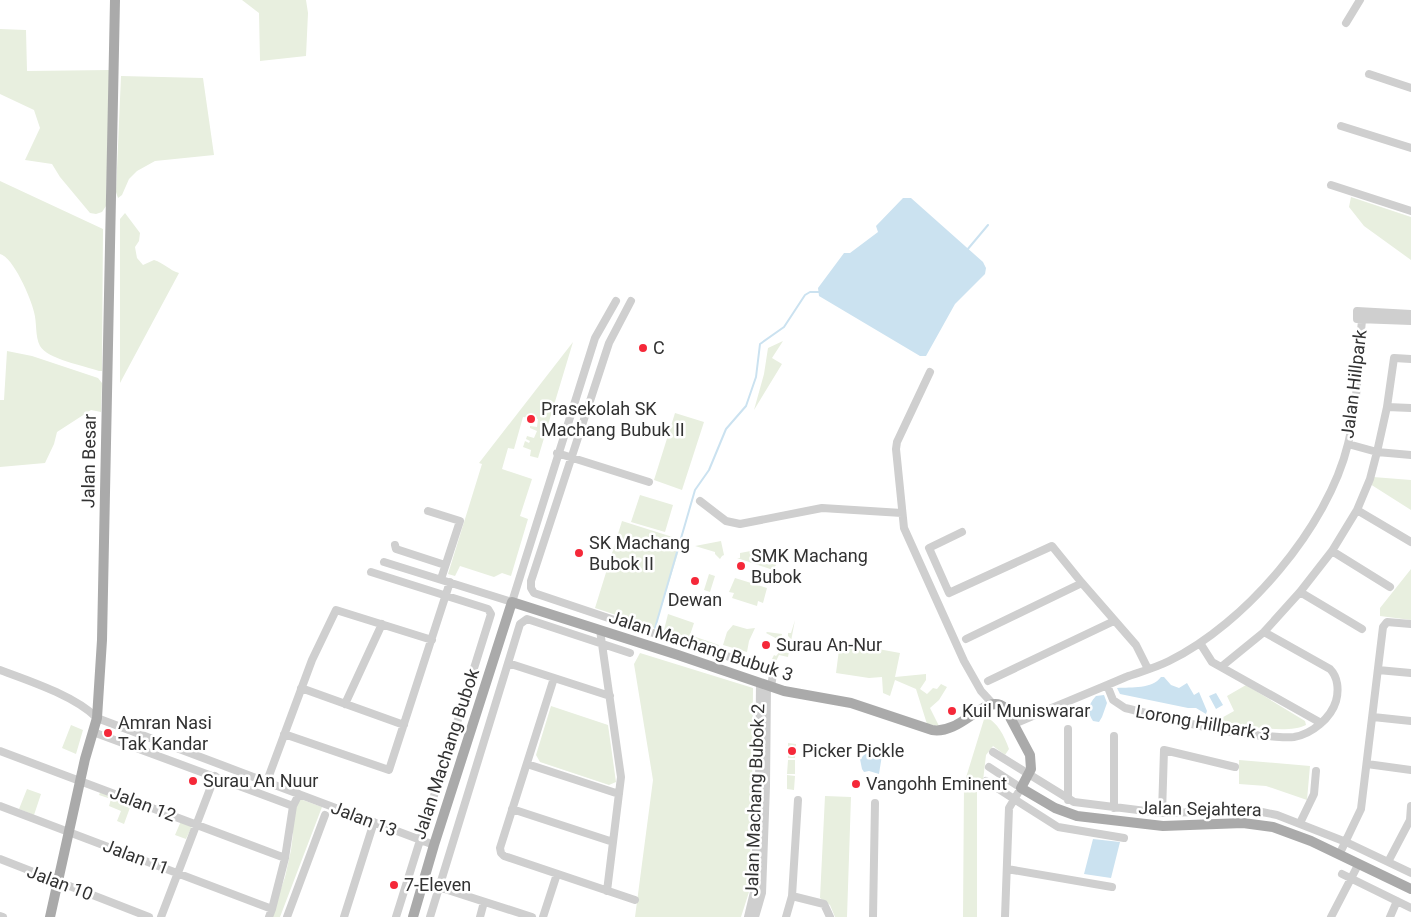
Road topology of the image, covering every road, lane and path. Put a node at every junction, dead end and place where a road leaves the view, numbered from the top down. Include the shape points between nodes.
1 (114, 0) edge
2 (1360, 0) edge
3 (1346, 23) dead end
4 (1369, 74) dead end
5 (1411, 88) edge
6 (1341, 126) dead end
7 (1411, 148) edge
8 (1331, 185) dead end
9 (1411, 211) edge
10 (616, 301) dead end
11 (631, 301) dead end
12 (1411, 314) edge
13 (1362, 320) junction
14 (1411, 321) edge
15 (1411, 359) edge
16 (930, 372) dead end
17 (1387, 407) junction
18 (1411, 408) edge
19 (1348, 444) junction
20 (1377, 452) junction
21 (557, 453) junction
22 (1411, 455) edge
23 (571, 457) junction
24 (649, 482) dead end
25 (700, 501) dead end
26 (428, 510) dead end
27 (1357, 510) junction
28 (902, 512) junction
29 (962, 532) dead end
30 (1411, 542) edge
31 (395, 545) dead end
32 (1332, 551) junction
33 (384, 562) dead end
34 (445, 565) junction
35 (371, 572) dead end
36 (441, 579) junction
37 (450, 582) junction
38 (1082, 583) junction
39 (1390, 587) dead end
40 (1300, 592) junction
41 (446, 596) junction
42 (512, 602) junction
43 (524, 620) joint
44 (1114, 621) junction
45 (382, 624) junction
46 (1411, 624) edge
47 (632, 626) junction
48 (1362, 629) dead end
49 (600, 630) junction
50 (1264, 632) junction
51 (628, 639) junction
52 (432, 640) junction
53 (966, 640) dead end
54 (683, 642) junction
55 (1200, 643) junction
56 (603, 645) junction
57 (630, 653) dead end
58 (678, 655) junction
59 (508, 663) junction
60 (1221, 667) junction
61 (1148, 669) junction
62 (0, 670) edge
63 (1378, 670) junction
64 (1411, 673) edge
65 (554, 678) junction
66 (988, 681) dead end
67 (766, 685) junction
68 (1106, 686) junction
69 (302, 688) junction
70 (610, 696) junction
71 (992, 703) junction
72 (345, 704) junction
73 (1373, 717) junction
74 (97, 718) junction
75 (1411, 721) edge
76 (1321, 723) junction
77 (1014, 724) junction
78 (404, 725) junction
79 (1068, 729) dead end
80 (763, 731) junction
81 (93, 732) junction
82 (284, 734) junction
83 (1114, 736) dead end
84 (0, 751) edge
85 (993, 752) dead end
86 (527, 764) junction
87 (1367, 764) junction
88 (989, 766) dead end
89 (1235, 767) dead end
90 (1411, 770) edge
91 (1316, 771) dead end
92 (1029, 775) junction
93 (215, 776) junction
94 (80, 781) junction
95 (267, 781) junction
96 (986, 781) dead end
97 (1021, 788) junction
98 (298, 794) junction
99 (619, 794) junction
100 (1014, 799) junction
101 (798, 800) dead end
102 (1068, 800) junction
103 (876, 803) dead end
104 (0, 806) edge
105 (293, 806) junction
106 (1411, 806) edge
107 (1114, 808) junction
108 (512, 809) junction
109 (1162, 813) junction
110 (325, 815) dead end
111 (1410, 820) edge
112 (374, 822) junction
113 (1300, 823) junction
114 (196, 825) junction
115 (69, 832) junction
116 (1124, 838) dead end
117 (419, 840) junction
118 (613, 842) junction
119 (1346, 842) junction
120 (434, 845) junction
121 (1339, 855) junction
122 (285, 858) junction
123 (0, 859) edge
124 (1388, 862) junction
125 (1358, 865) junction
126 (1007, 869) junction
127 (177, 873) junction
128 (1411, 873) edge
129 (557, 874) junction
130 (1342, 874) dead end
131 (1351, 879) junction
132 (58, 882) junction
133 (431, 884) junction
134 (1112, 887) dead end
135 (1411, 889) edge
136 (607, 891) junction
137 (792, 896) junction
138 (635, 900) dead end
139 (484, 902) junction
140 (1397, 902) junction
141 (1411, 908) edge
142 (272, 909) junction
143 (50, 917) edge
144 (149, 917) edge
145 (161, 917) edge
146 (269, 917) edge
147 (287, 917) edge
148 (344, 917) edge
149 (396, 917) edge
150 (413, 917) edge
151 (430, 917) edge
152 (480, 917) edge
153 (532, 917) edge
154 (543, 917) edge
155 (748, 917) edge
156 (755, 917) edge
157 (786, 917) edge
158 (830, 917) edge
159 (873, 917) edge
160 (1005, 917) edge
161 (1331, 917) edge
162 (1390, 917) edge

1 - 74 main road, Jalan Besar via 102,640
2 - 3 street
4 - 5 street
6 - 7 street
8 - 9 street
10 - 21 street via 595,338
11 - 23 street via 608,343
12 - 13 street via 1357,311 1357,319
13 - 14 street
13 - 19 street, Jalan Hillpark via 1356,398
15 - 17 street via 1394,358
16 - 28 street via 897,442
17 - 18 street
17 - 20 street
19 - 20 street
19 - 55 street, Jalan Hillpark via 1328,498 1306,535 1250,601
20 - 22 street
20 - 27 street
21 - 23 street
21 - 42 street
23 - 24 street
23 - 47 street via 531,588 534,593
25 - 28 street via 726,521 740,524 822,508
26 - 34 street via 460,521
27 - 30 street
27 - 32 street
28 - 71 street via 904,528 964,661
29 - 38 street via 929,548 949,593 1052,546
31 - 34 street via 396,549
32 - 39 street
32 - 40 street
33 - 36 street, Jalan Machang Bubuk 3
34 - 36 street
35 - 41 street
36 - 37 street, Jalan Machang Bubuk 3
37 - 41 street
37 - 42 street, Jalan Machang Bubuk 3
38 - 44 street
38 - 53 street
40 - 48 street
40 - 50 street
41 - 52 street
41 - 117 street via 488,609 490,614
42 - 49 main road, Jalan Machang Bubuk 3
42 - 120 main road, Jalan Machang Bubok
43 - 56 street, Jalan Machang Bubuk 3
43 - 59 street, Jalan Machang Bubok
44 - 61 street via 1136,645
44 - 66 street
45 - 52 street
45 - 69 street via 336,610
45 - 72 street
46 - 63 street via 1387,622
47 - 51 street
47 - 54 street
49 - 51 main road, Jalan Machang Bubuk 3
49 - 56 street
50 - 60 street
50 - 76 street, Lorong Hillpark 3 via 1335,674 1336,703
51 - 58 main road, Jalan Machang Bubuk 3
52 - 78 street
54 - 58 street
54 - 67 street via 772,671
55 - 60 street via 1212,662
55 - 61 street, Jalan Hillpark
56 - 57 street, Jalan Machang Bubuk 3
56 - 70 street
58 - 67 main road, Jalan Machang Bubuk 3
59 - 65 street
59 - 133 street, Jalan Machang Bubok
60 - 76 street
61 - 68 street, Jalan Hillpark
62 - 74 street, Jalan 13 via 68,699 88,709
63 - 64 street
63 - 73 street
65 - 70 street
65 - 86 street
67 - 71 main road, Jalan Machang Bubuk 3 via 850,703 938,731 958,725
67 - 80 street, Jalan Machang Bubok 2
68 - 76 street, Lorong Hillpark 3 via 1113,700 1125,708 1235,732 1296,737
68 - 77 street, Jalan Hillpark
69 - 72 street
69 - 82 street
70 - 99 street via 621,777
71 - 77 main road via 1003,706
72 - 78 street
73 - 75 street
73 - 87 street
74 - 81 main road, Jalan Besar
74 - 95 street, Jalan 13
77 - 92 main road via 1030,755
78 - 82 street via 389,770
79 - 102 street
80 - 155 street, Jalan Machang Bubok 2 via 754,892
80 - 156 street, Jalan Machang Bubok 2 via 766,786 762,893
81 - 93 street
81 - 94 main road, Jalan Besar
82 - 95 street
83 - 107 street
84 - 94 street, Jalan 12
85 - 92 street
86 - 99 street
86 - 108 street
87 - 90 street
87 - 119 street via 1361,809
88 - 97 street, Jalan Sejahtera
89 - 109 street via 1164,750
91 - 113 street via 1314,794
92 - 97 main road
92 - 102 street
93 - 105 street
93 - 114 street
94 - 114 street, Jalan 12
94 - 115 main road, Jalan Besar
95 - 98 street, Jalan 13
96 - 100 street
97 - 100 street
97 - 121 main road, Jalan Sejahtera via 1055,808 1077,816 1163,826 1259,824 1298,835
98 - 105 street
98 - 112 street, Jalan 13
99 - 118 street
100 - 116 street via 1058,827
100 - 126 street via 1009,808
101 - 137 street
102 - 107 street
103 - 159 street
104 - 115 street, Jalan 11
105 - 122 street
106 - 111 street
107 - 109 street
108 - 118 street
108 - 129 street via 500,853
109 - 113 street via 1262,812
110 - 147 street
111 - 124 street
112 - 117 street, Jalan 13
112 - 148 street
113 - 119 street
114 - 122 street, Jalan 12
114 - 127 street
115 - 127 street, Jalan 11
115 - 132 main road, Jalan Besar
117 - 120 street, Jalan 13
117 - 149 street
118 - 136 street
119 - 121 street
119 - 124 street
120 - 133 main road, Jalan Machang Bubok
121 - 125 main road, Jalan Sejahtera
122 - 142 street
123 - 132 street, Jalan 10
124 - 128 street
125 - 131 street
125 - 135 main road, Jalan Sejahtera
126 - 134 street
126 - 160 street
127 - 142 street, Jalan 11
127 - 145 street
129 - 136 street
129 - 154 street
130 - 131 street
131 - 140 street
131 - 161 street
132 - 143 main road, Jalan Besar
132 - 144 street, Jalan 10
133 - 139 street
133 - 150 main road, Jalan Machang Bubok
133 - 151 street
136 - 138 street
137 - 157 street
137 - 158 street via 824,904
139 - 152 street
139 - 153 street
140 - 141 street
140 - 162 street
142 - 146 street

